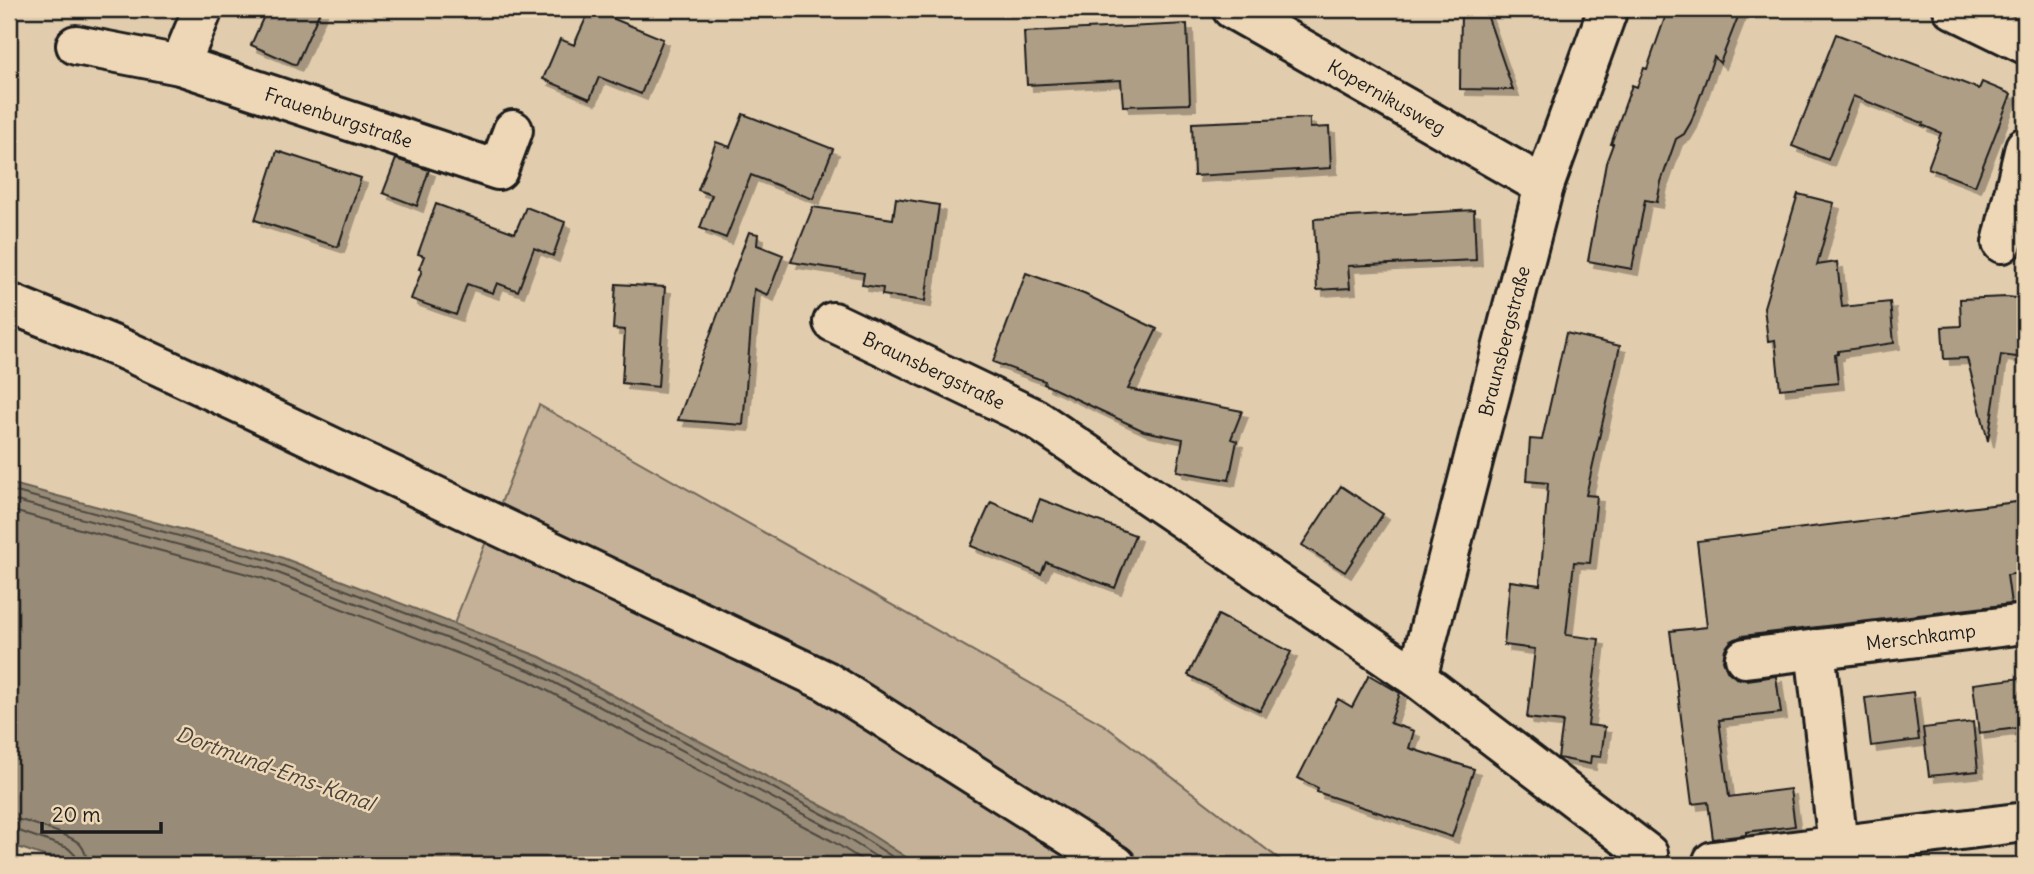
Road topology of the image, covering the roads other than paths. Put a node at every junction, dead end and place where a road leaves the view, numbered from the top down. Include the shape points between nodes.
1 (203, 9) edge
2 (1232, 9) edge
3 (1608, 9) edge
4 (1953, 9) edge
5 (2025, 44) edge
6 (76, 45) dead end
7 (180, 65) junction
8 (513, 130) dead end
9 (2025, 147) edge
10 (1544, 186) junction
11 (2002, 243) dead end
12 (9, 303) edge
13 (832, 322) dead end
14 (2025, 624) edge
15 (1815, 649) junction
16 (1745, 658) dead end
17 (1417, 678) junction
18 (2025, 822) edge
19 (1838, 845) junction
20 (1648, 854) dead end
21 (1713, 861) dead end
22 (1116, 865) edge

1 - 7 street
2 - 10 street, Kopernikusweg
3 - 10 street, Braunsbergstraße
4 - 5 street
6 - 7 street, Frauenburgstraße
7 - 8 street, Frauenburgstraße via 498,170
9 - 11 street
10 - 17 street, Braunsbergstraße
12 - 22 street via 125,350 826,681
13 - 17 street, Braunsbergstraße via 1034,418
14 - 15 street, Merschkamp
15 - 16 street, Merschkamp
15 - 19 street
17 - 20 street, Braunsbergstraße
18 - 19 street
19 - 21 street

